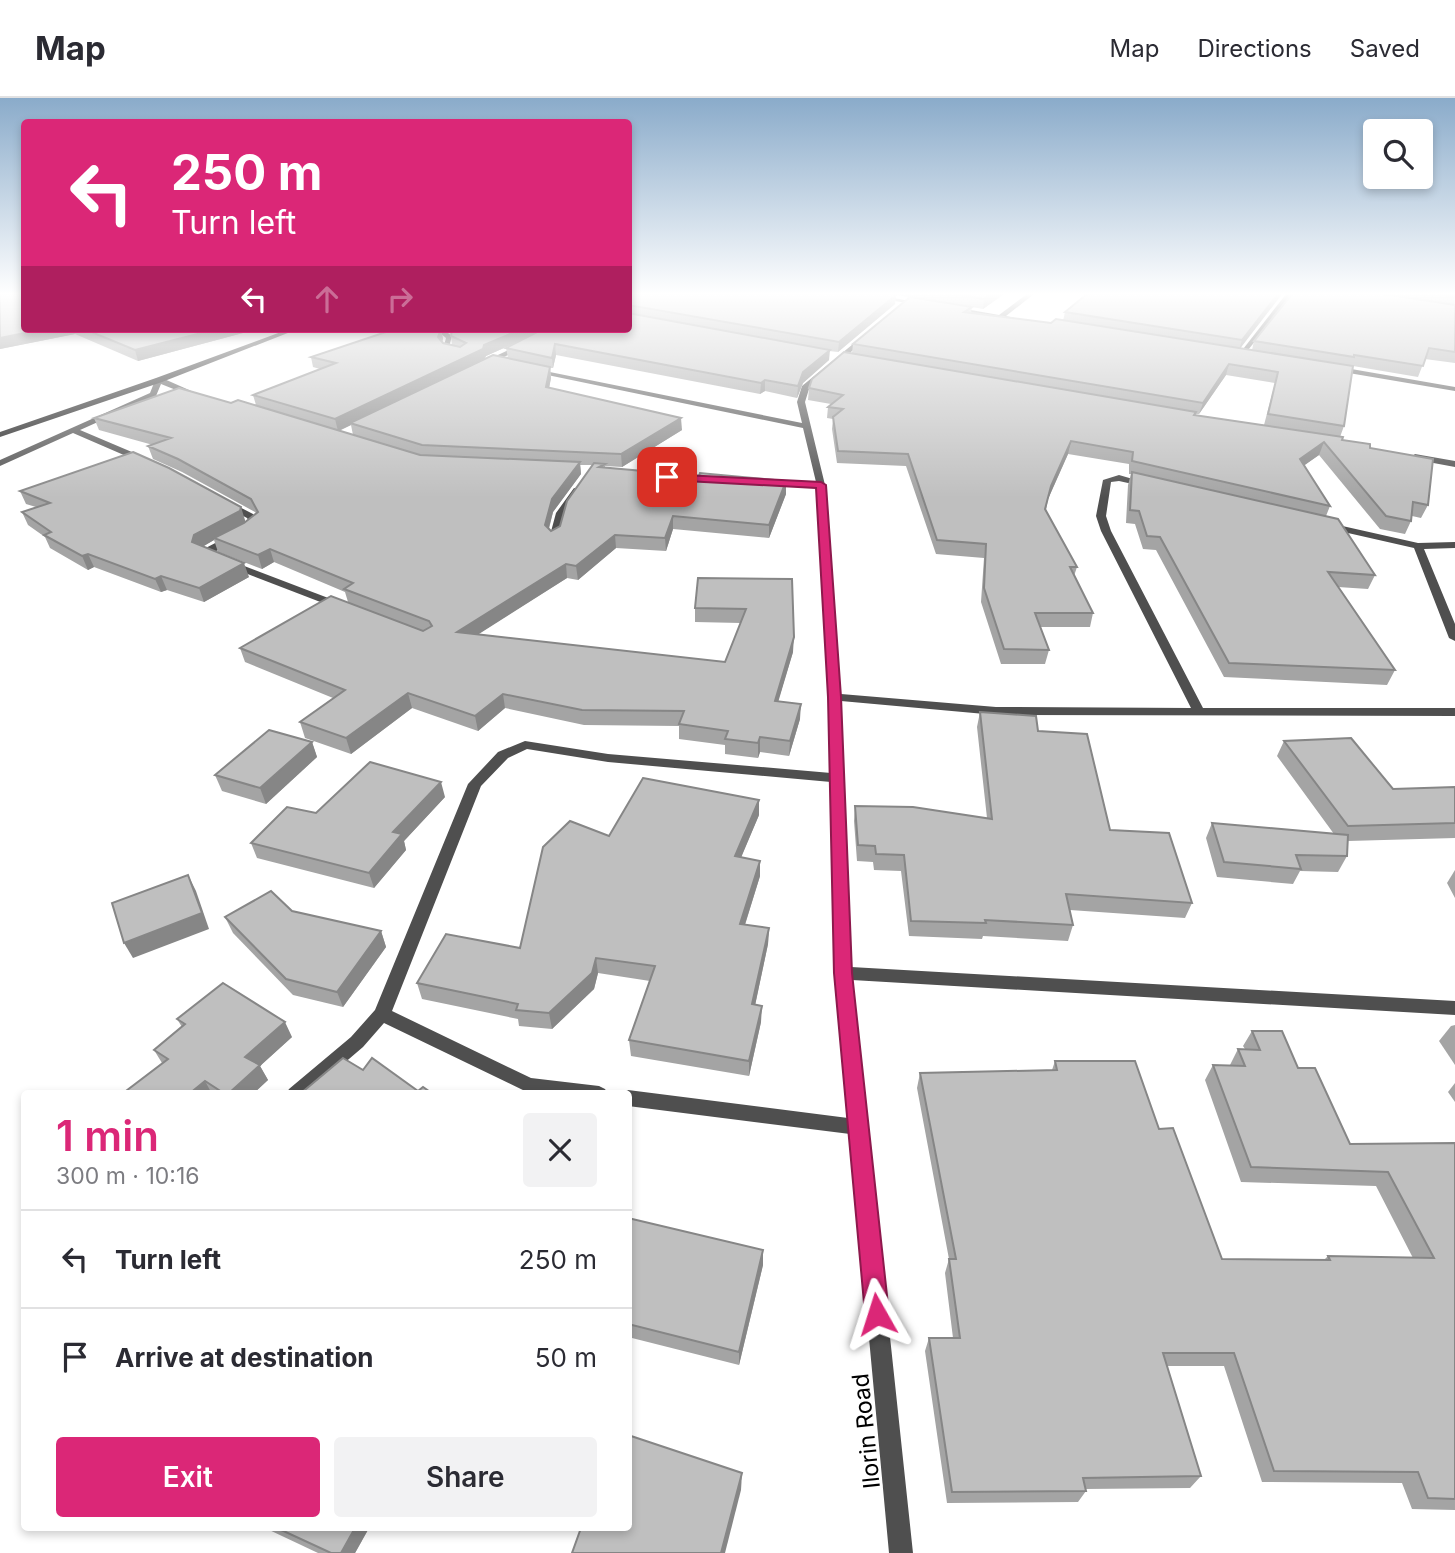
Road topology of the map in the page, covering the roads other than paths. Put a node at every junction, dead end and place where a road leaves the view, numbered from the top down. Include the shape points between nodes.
1 (207, 362) edge
2 (487, 362) edge
3 (499, 362) edge
4 (835, 362) edge
5 (504, 363) edge
6 (479, 366) edge
7 (517, 366) edge
8 (1331, 368) edge
9 (159, 380) junction
10 (1455, 389) edge
11 (201, 396) edge
12 (806, 426) junction
13 (73, 430) junction
14 (0, 435) edge
15 (1402, 455) edge
16 (0, 463) edge
17 (1455, 464) edge
18 (155, 466) edge
19 (582, 482) edge
20 (753, 482) edge
21 (821, 485) junction
22 (1153, 485) edge
23 (214, 496) edge
24 (1312, 522) edge
25 (554, 539) edge
26 (1455, 545) edge
27 (1418, 546) junction
28 (353, 611) edge
29 (1455, 638) edge
30 (835, 697) junction
31 (1199, 712) junction
32 (1455, 712) edge
33 (835, 778) junction
34 (843, 973) junction
35 (1455, 1008) edge
36 (382, 1014) junction
37 (525, 1089) edge
38 (300, 1090) edge
39 (632, 1099) edge
40 (858, 1127) junction
41 (901, 1553) edge

1 - 9 main road
2 - 6 street
3 - 5 street
4 - 12 street, Ilorin Road via 805,388 801,402
7 - 12 street
8 - 10 street
9 - 11 street
9 - 13 street via 153,394
9 - 14 main road
12 - 21 street, Ilorin Road
13 - 16 street
13 - 18 street
15 - 17 street
19 - 25 street via 561,513
20 - 21 street
21 - 30 street, Ilorin Road
22 - 31 street via 1107,480 1101,516
23 - 28 street via 255,523 249,531 204,553
24 - 27 street
26 - 27 street
27 - 29 street
30 - 31 street via 996,711
30 - 33 street, Ilorin Road
31 - 32 street
33 - 34 street, Ilorin Road
33 - 36 street via 525,746 503,755 475,784
34 - 35 street
34 - 40 street, Ilorin Road
36 - 37 street
36 - 38 street via 357,1042
39 - 40 street
40 - 41 street, Ilorin Road

